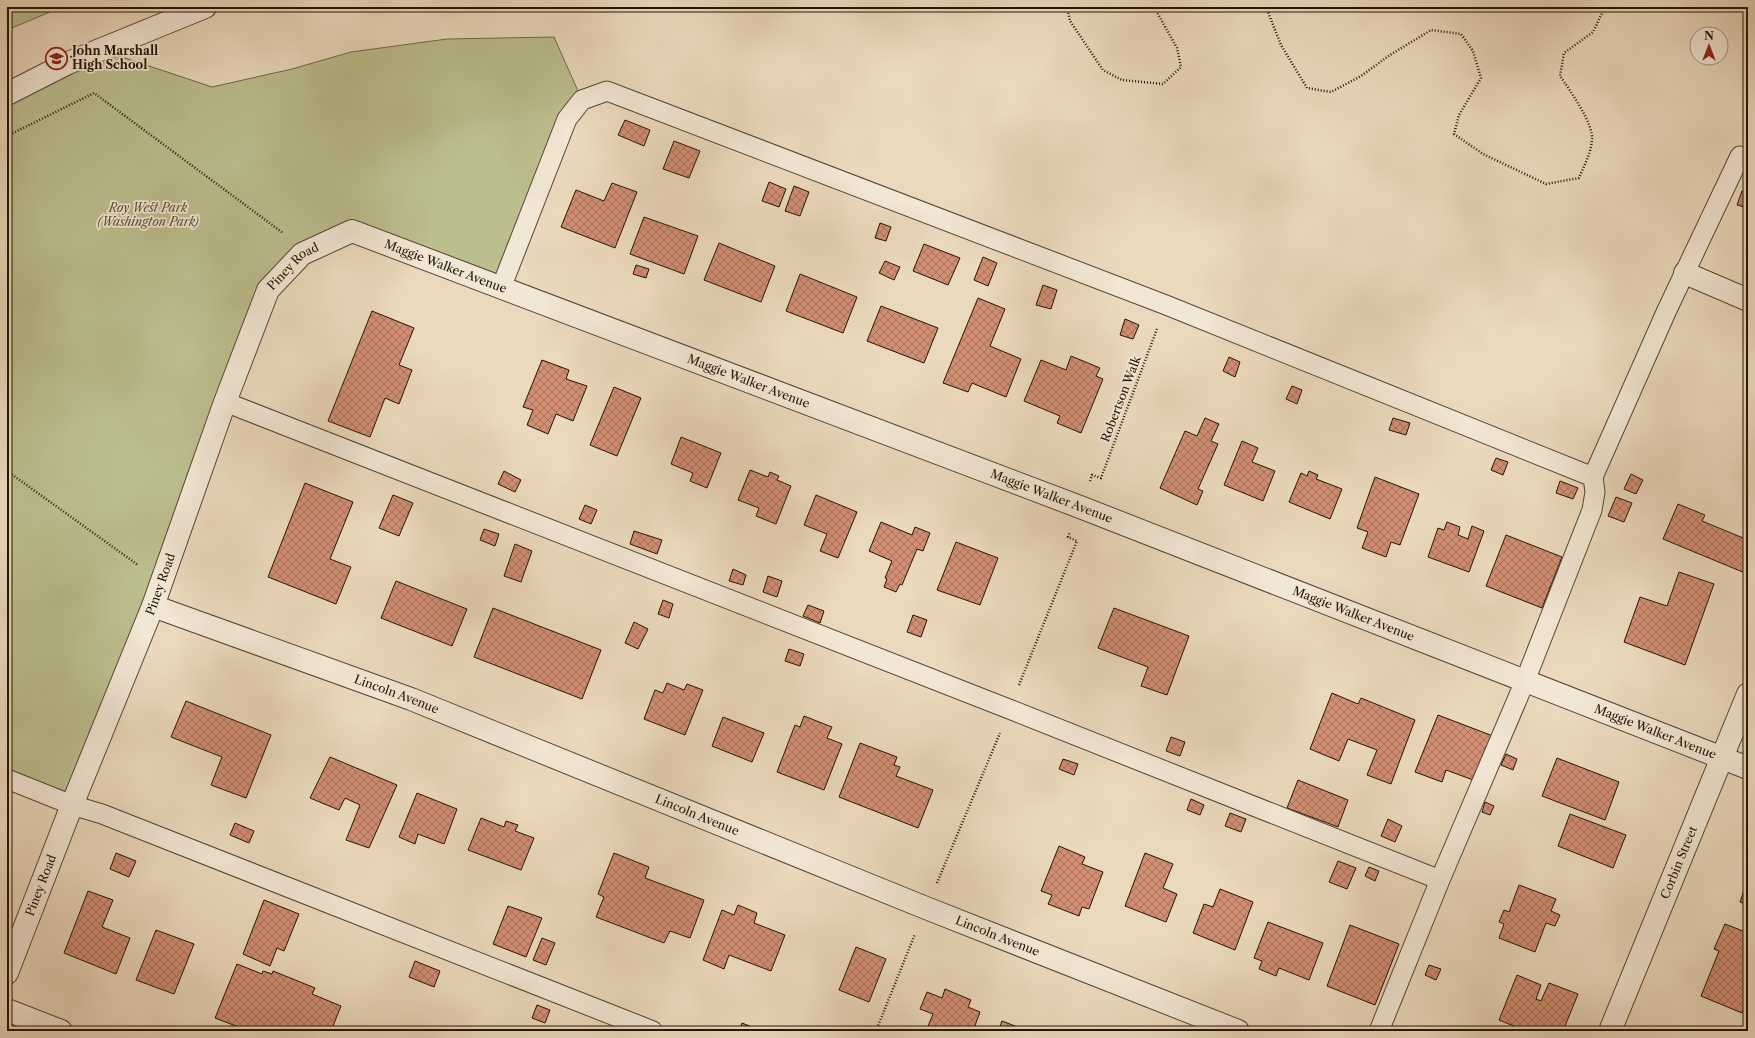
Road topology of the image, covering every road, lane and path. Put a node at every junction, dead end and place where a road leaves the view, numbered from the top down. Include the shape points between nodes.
1 (205, 7) edge
2 (1067, 7) edge
3 (1154, 7) edge
4 (1266, 7) edge
5 (1605, 7) edge
6 (7, 94) edge
7 (7, 136) edge
8 (1740, 156) dead end
9 (352, 231) joint
10 (302, 254) junction
11 (1685, 273) junction
12 (501, 288) junction
13 (1748, 300) edge
14 (1166, 304) junction
15 (225, 402) junction
16 (7, 471) edge
17 (1593, 477) junction
18 (1088, 487) dead end
19 (162, 582) junction
20 (153, 606) junction
21 (1525, 681) junction
22 (1748, 694) edge
23 (1721, 757) junction
24 (1748, 768) edge
25 (7, 780) edge
26 (72, 805) junction
27 (1440, 880) junction
28 (916, 932) dead end
29 (7, 973) edge
30 (7, 1010) edge
31 (61, 1031) edge
32 (653, 1031) edge
33 (876, 1031) edge
34 (1238, 1031) edge
35 (1379, 1031) edge
36 (1610, 1031) edge

1 - 6 street via 68,64
2 - 3 path via 1070,21 1103,70 1122,80 1163,84 1181,67 1177,48
4 - 5 path via 1281,46 1307,88 1332,92 1430,30 1461,34 1473,51 1481,78 1459,115 1454,134 1483,154 1546,184 1579,178 1589,155 1593,138 1579,103 1560,76 1564,53 1593,32
7 - 10 path via 94,93 282,231
8 - 11 lane
9 - 10 street, Piney Road
9 - 12 street, Maggie Walker Avenue
10 - 15 street, Piney Road via 268,290
11 - 13 street
11 - 17 lane
12 - 14 lane via 567,119 582,100 607,91
12 - 21 street, Maggie Walker Avenue via 1080,507
14 - 17 lane
14 - 18 path, Robertson Walk via 1101,478 1092,475
15 - 19 street, Piney Road
15 - 27 lane
16 - 19 path
17 - 21 lane via 1595,492 1592,510
19 - 20 street, Piney Road
20 - 26 street, Piney Road
20 - 34 street, Lincoln Avenue via 411,699
21 - 23 street, Maggie Walker Avenue
21 - 27 lane
22 - 23 street, Corbin Street
23 - 24 street, Maggie Walker Avenue
23 - 36 street, Corbin Street
25 - 26 lane
26 - 29 street, Piney Road
26 - 32 lane via 110,816
27 - 35 lane
28 - 33 path
30 - 31 street

